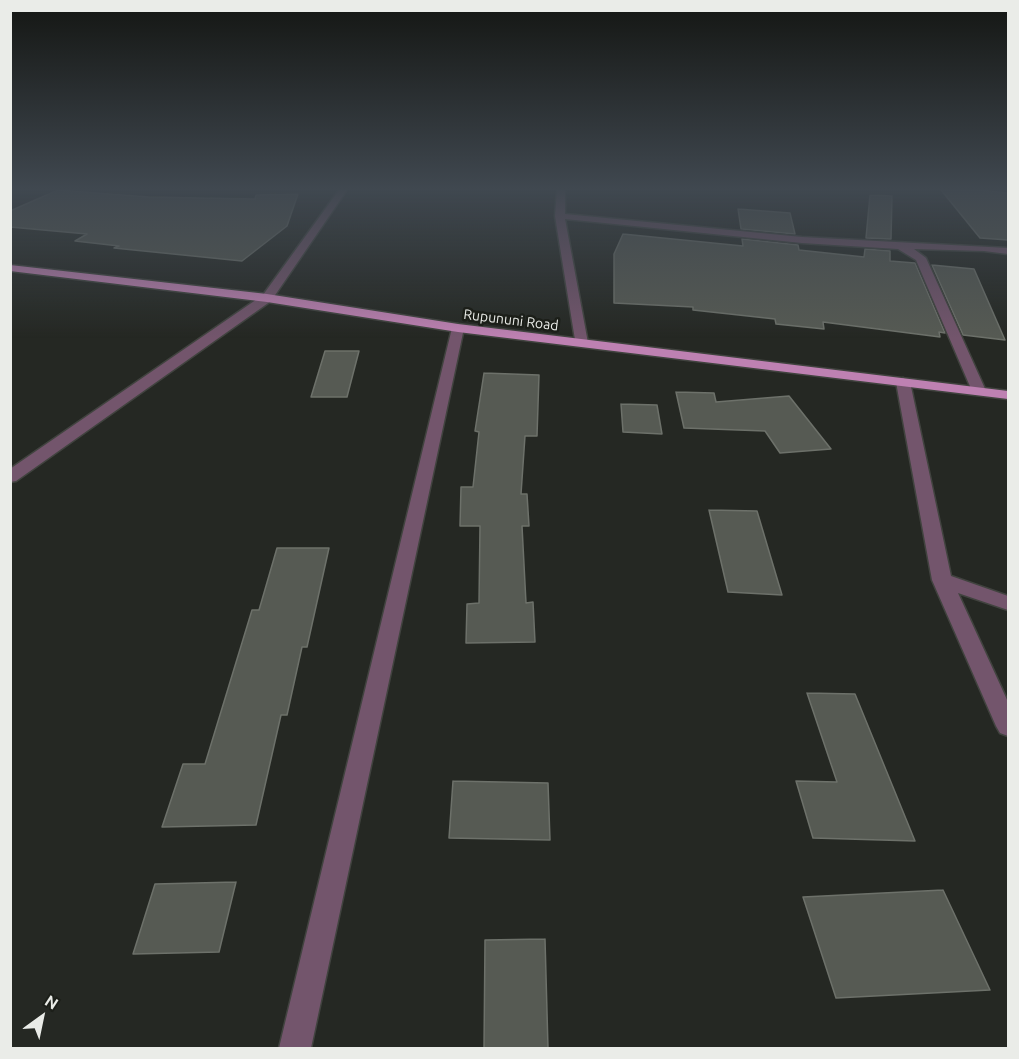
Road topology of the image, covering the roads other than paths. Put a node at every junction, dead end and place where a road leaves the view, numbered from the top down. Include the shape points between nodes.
1 (308, 239) edge
2 (564, 239) edge
3 (796, 239) edge
4 (900, 246) junction
5 (1008, 251) edge
6 (10, 268) edge
7 (267, 298) junction
8 (458, 328) junction
9 (581, 343) junction
10 (903, 382) junction
11 (979, 392) junction
12 (1008, 395) edge
13 (10, 477) edge
14 (942, 580) junction
15 (1008, 603) edge
16 (1008, 726) edge
17 (295, 1048) edge

1 - 7 street
2 - 9 street
3 - 4 street
4 - 5 street
4 - 11 street via 921,258
6 - 7 main road, Rupununi Road
7 - 8 main road, Rupununi Road
7 - 13 street
8 - 9 main road, Rupununi Road
8 - 17 street
9 - 10 main road, Rupununi Road
10 - 11 main road, Rupununi Road
10 - 14 street
11 - 12 main road, Rupununi Road
14 - 15 street
14 - 16 street

